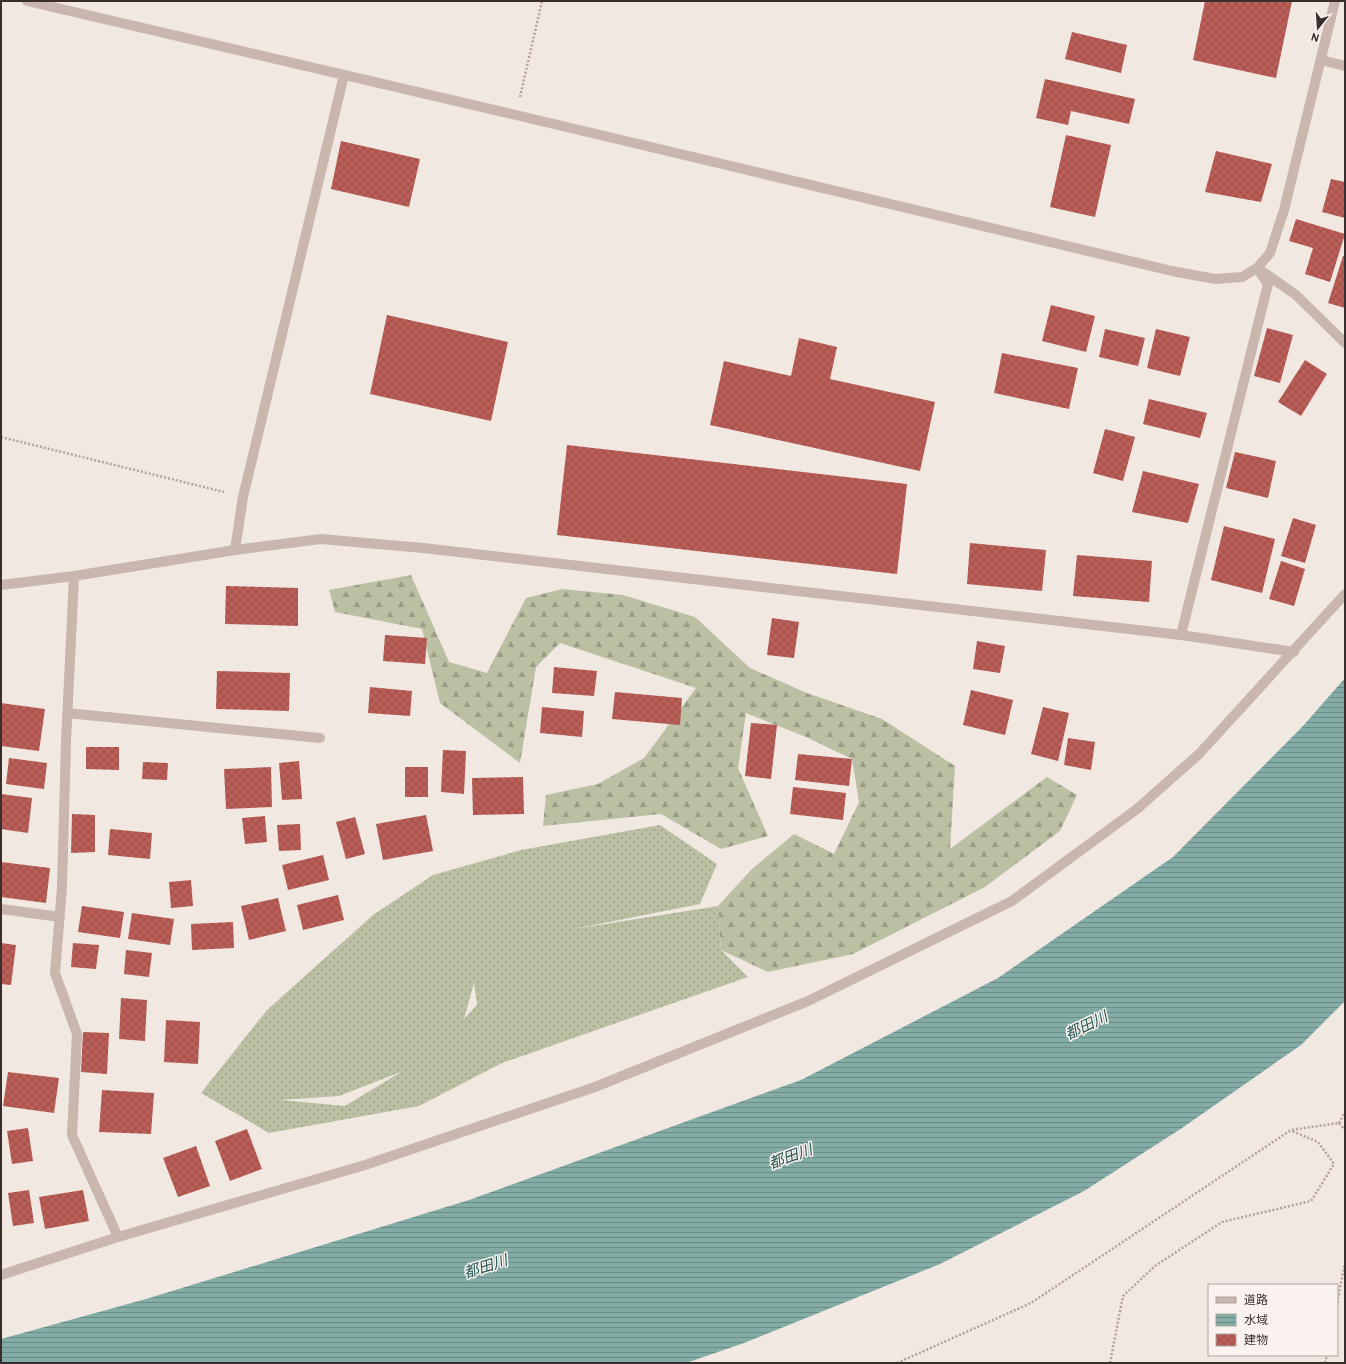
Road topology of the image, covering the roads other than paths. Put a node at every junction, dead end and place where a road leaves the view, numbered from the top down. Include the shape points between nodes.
1 (27, 1) edge
2 (1335, 1) edge
3 (1321, 60) junction
4 (1345, 66) edge
5 (344, 75) junction
6 (1257, 268) junction
7 (1345, 343) edge
8 (235, 550) junction
9 (74, 576) junction
10 (1, 585) edge
11 (1345, 594) edge
12 (1181, 635) junction
13 (1294, 652) junction
14 (67, 713) junction
15 (320, 738) dead end
16 (1, 909) edge
17 (60, 917) junction
18 (118, 1237) junction
19 (1, 1275) edge

1 - 5 street
2 - 3 street
3 - 4 street
3 - 6 street via 1284,210 1270,253
5 - 6 street via 1172,271 1216,279 1242,277
5 - 8 street via 243,497
6 - 7 street via 1296,295
6 - 12 street via 1268,284
8 - 9 street
8 - 12 street via 320,540 423,548
9 - 10 street
9 - 14 street
11 - 13 street
12 - 13 street
13 - 18 street via 1199,754 1137,809 1012,901 808,1000 595,1087 365,1164
14 - 15 street
14 - 17 street
16 - 17 street
17 - 18 street via 55,973 77,1034 72,1135
18 - 19 street

